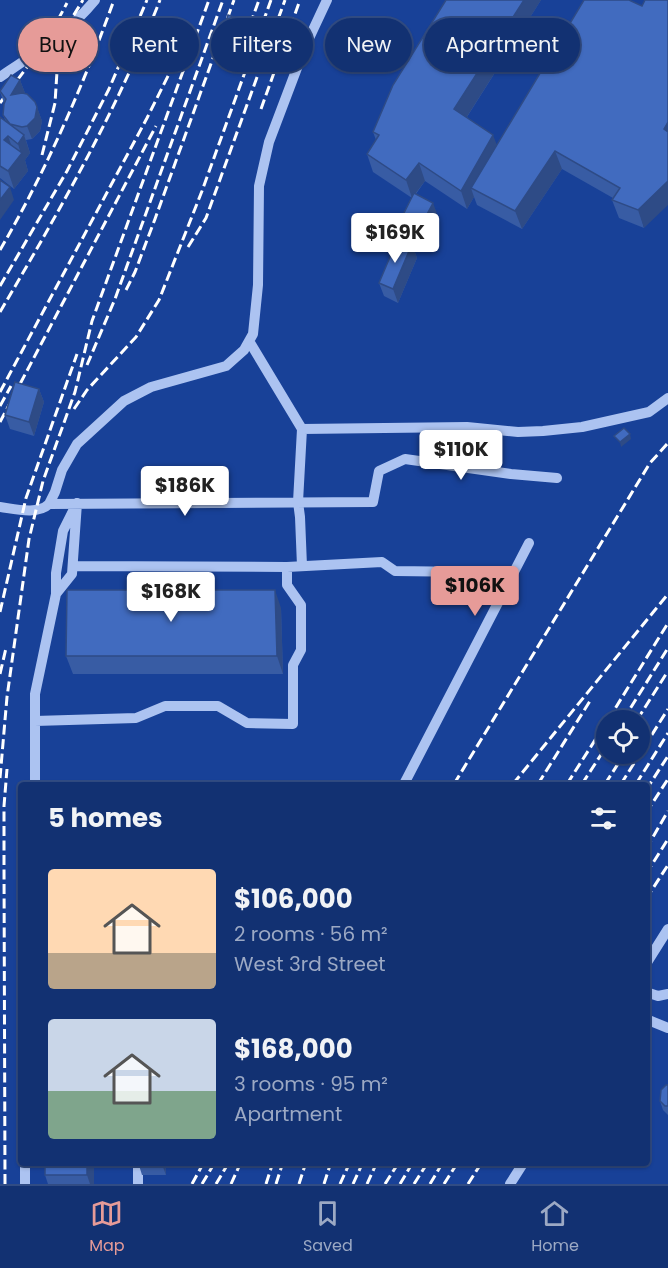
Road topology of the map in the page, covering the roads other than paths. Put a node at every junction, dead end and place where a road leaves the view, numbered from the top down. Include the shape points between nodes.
1 (95, 0) edge
2 (327, 0) edge
3 (0, 77) edge
4 (249, 341) junction
5 (668, 398) edge
6 (302, 429) junction
7 (557, 478) dead end
8 (298, 502) junction
9 (77, 503) junction
10 (49, 504) junction
11 (0, 507) edge
12 (529, 543) dead end
13 (302, 566) junction
14 (73, 567) junction
15 (287, 567) junction
16 (511, 578) junction
17 (56, 594) junction
18 (35, 721) junction
19 (35, 782) edge
20 (405, 782) edge
21 (668, 929) edge
22 (650, 958) edge
23 (650, 993) edge
24 (668, 994) edge
25 (650, 1021) edge
26 (668, 1028) edge
27 (25, 1166) edge
28 (138, 1166) edge
29 (521, 1166) edge
30 (512, 1181) edge
31 (25, 1184) edge
32 (138, 1184) edge
33 (526, 1184) edge

1 - 3 street via 72,25
2 - 4 street via 269,142 259,186 258,285
4 - 6 street
4 - 10 street via 226,366 151,387 124,400 77,444
5 - 6 street via 649,412 543,430
6 - 8 street
7 - 8 street via 405,459 379,471 374,502
8 - 9 street
8 - 13 street
9 - 10 street
9 - 14 street
9 - 17 street via 63,531
10 - 11 street via 36,510
12 - 16 street
13 - 15 street
13 - 16 street via 382,562 395,571 472,572
14 - 15 street
14 - 17 street
15 - 18 street via 287,585 301,605 301,650 293,665 292,724 247,723 218,706 165,706 136,718
16 - 20 street
17 - 18 street via 34,694
18 - 19 street
21 - 22 street
23 - 24 street
25 - 26 street
27 - 31 street
28 - 32 street
29 - 30 street
30 - 33 street

